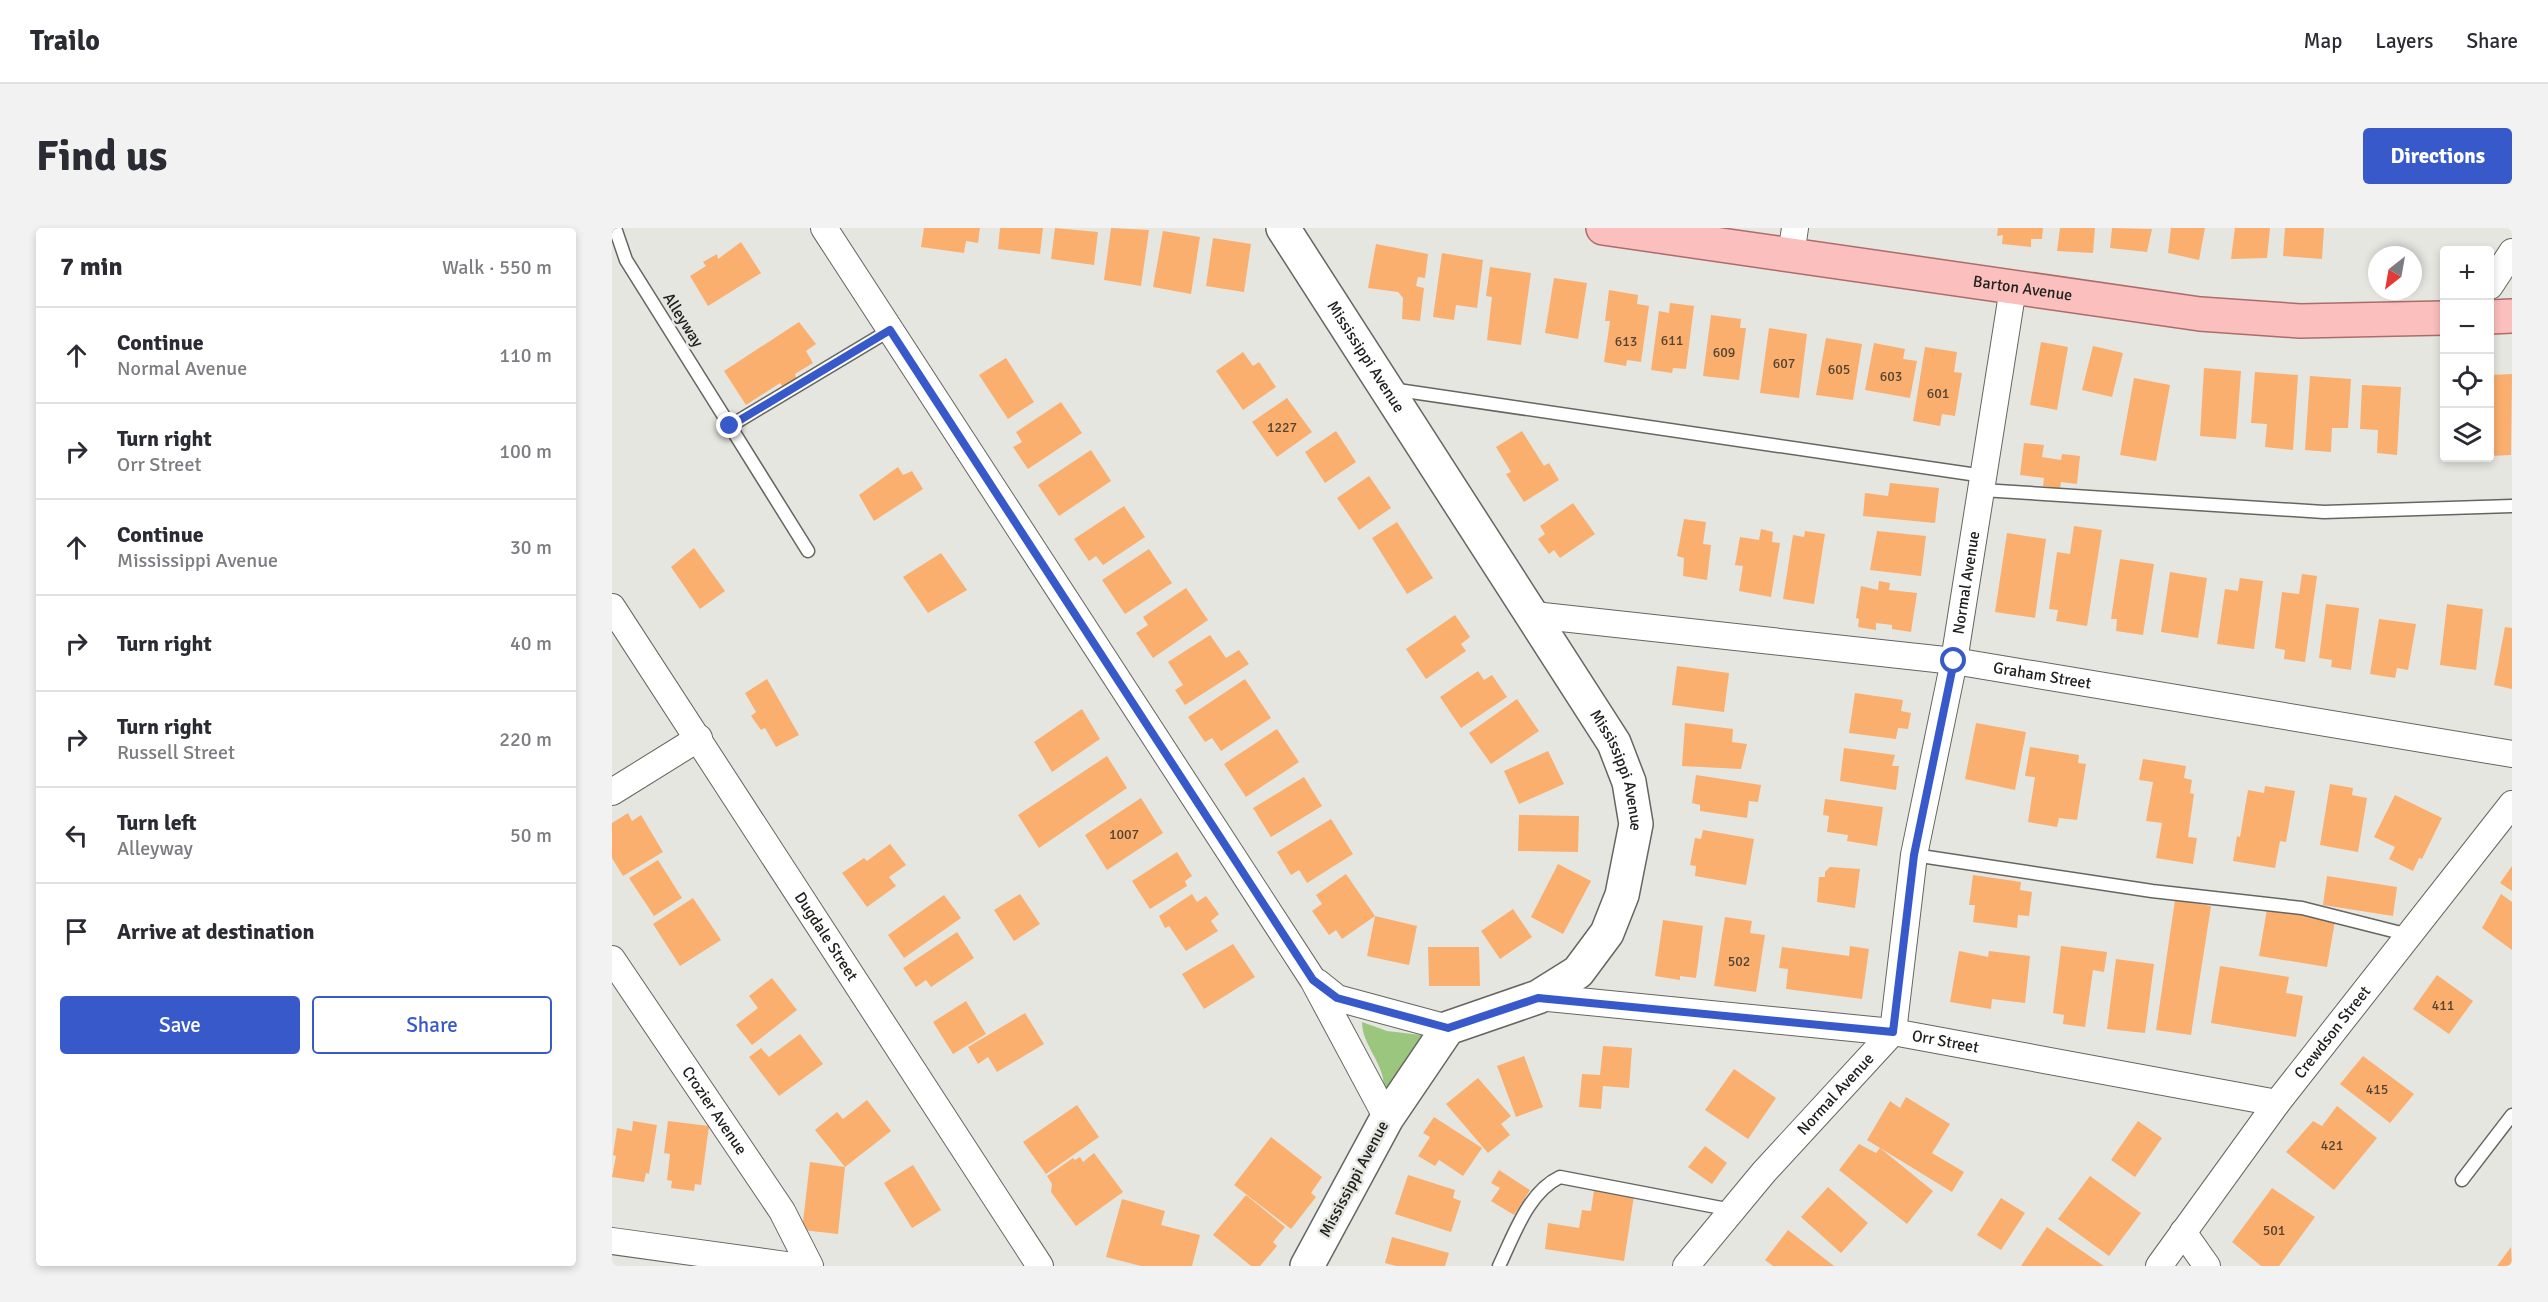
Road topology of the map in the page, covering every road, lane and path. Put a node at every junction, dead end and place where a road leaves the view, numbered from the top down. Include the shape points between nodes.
1 (615, 228) edge
2 (824, 228) edge
3 (1283, 228) edge
4 (1603, 228) edge
5 (1793, 242) edge
6 (2512, 252) edge
7 (2494, 280) edge
8 (2013, 288) junction
9 (2512, 316) edge
10 (2494, 317) edge
11 (2440, 318) edge
12 (890, 330) junction
13 (1385, 388) junction
14 (730, 426) junction
15 (1983, 483) junction
16 (2512, 506) edge
17 (808, 551) dead end
18 (612, 606) edge
19 (1534, 615) junction
20 (1954, 661) junction
21 (699, 738) junction
22 (2512, 754) edge
23 (612, 792) edge
24 (2512, 804) edge
25 (1914, 855) junction
26 (2409, 935) junction
27 (612, 959) edge
28 (1313, 980) junction
29 (1538, 998) junction
30 (1448, 1028) junction
31 (1893, 1032) junction
32 (2277, 1103) junction
33 (2512, 1115) edge
34 (1387, 1118) junction
35 (2462, 1179) dead end
36 (1732, 1210) junction
37 (2183, 1232) junction
38 (612, 1241) edge
39 (793, 1266) edge
40 (810, 1266) edge
41 (1040, 1266) edge
42 (1306, 1266) edge
43 (1499, 1266) edge
44 (1686, 1266) edge
45 (2159, 1266) edge
46 (2207, 1266) edge

1 - 14 lane, Alleyway via 626,260
2 - 12 street
3 - 13 street, Mississippi Avenue
4 - 5 main road, Barton Avenue
5 - 8 main road, Barton Avenue
6 - 7 street
8 - 11 main road, Barton Avenue via 2200,314 2289,320
8 - 15 street, Normal Avenue
9 - 10 main road
12 - 14 lane
12 - 28 street
13 - 15 lane
13 - 19 street, Mississippi Avenue
14 - 17 lane, Alleyway
15 - 16 lane via 2324,512
15 - 20 street, Normal Avenue
18 - 21 street, Dugdale Street
19 - 20 street, Graham Street
19 - 29 street, Mississippi Avenue via 1614,743 1629,782 1636,824 1622,895 1607,933 1578,972
20 - 22 street, Graham Street
20 - 25 street, Normal Avenue
21 - 23 street
21 - 41 street, Dugdale Street
24 - 26 street, Crewdson Street
25 - 26 lane via 2152,891 2302,908
25 - 31 street, Normal Avenue
26 - 32 street, Crewdson Street
27 - 40 street, Crozier Avenue via 783,1210
28 - 30 street via 1337,998
28 - 34 street
29 - 30 street, Mississippi Avenue
29 - 31 street, Orr Street
30 - 34 street, Mississippi Avenue
31 - 32 street, Orr Street
31 - 36 street, Normal Avenue
32 - 37 street, Crewdson Street
33 - 35 lane
34 - 42 street, Mississippi Avenue
36 - 43 lane via 1560,1176 1547,1183 1529,1206
36 - 44 street, Normal Avenue
37 - 45 street, Crewdson Street
37 - 46 street
38 - 39 street

